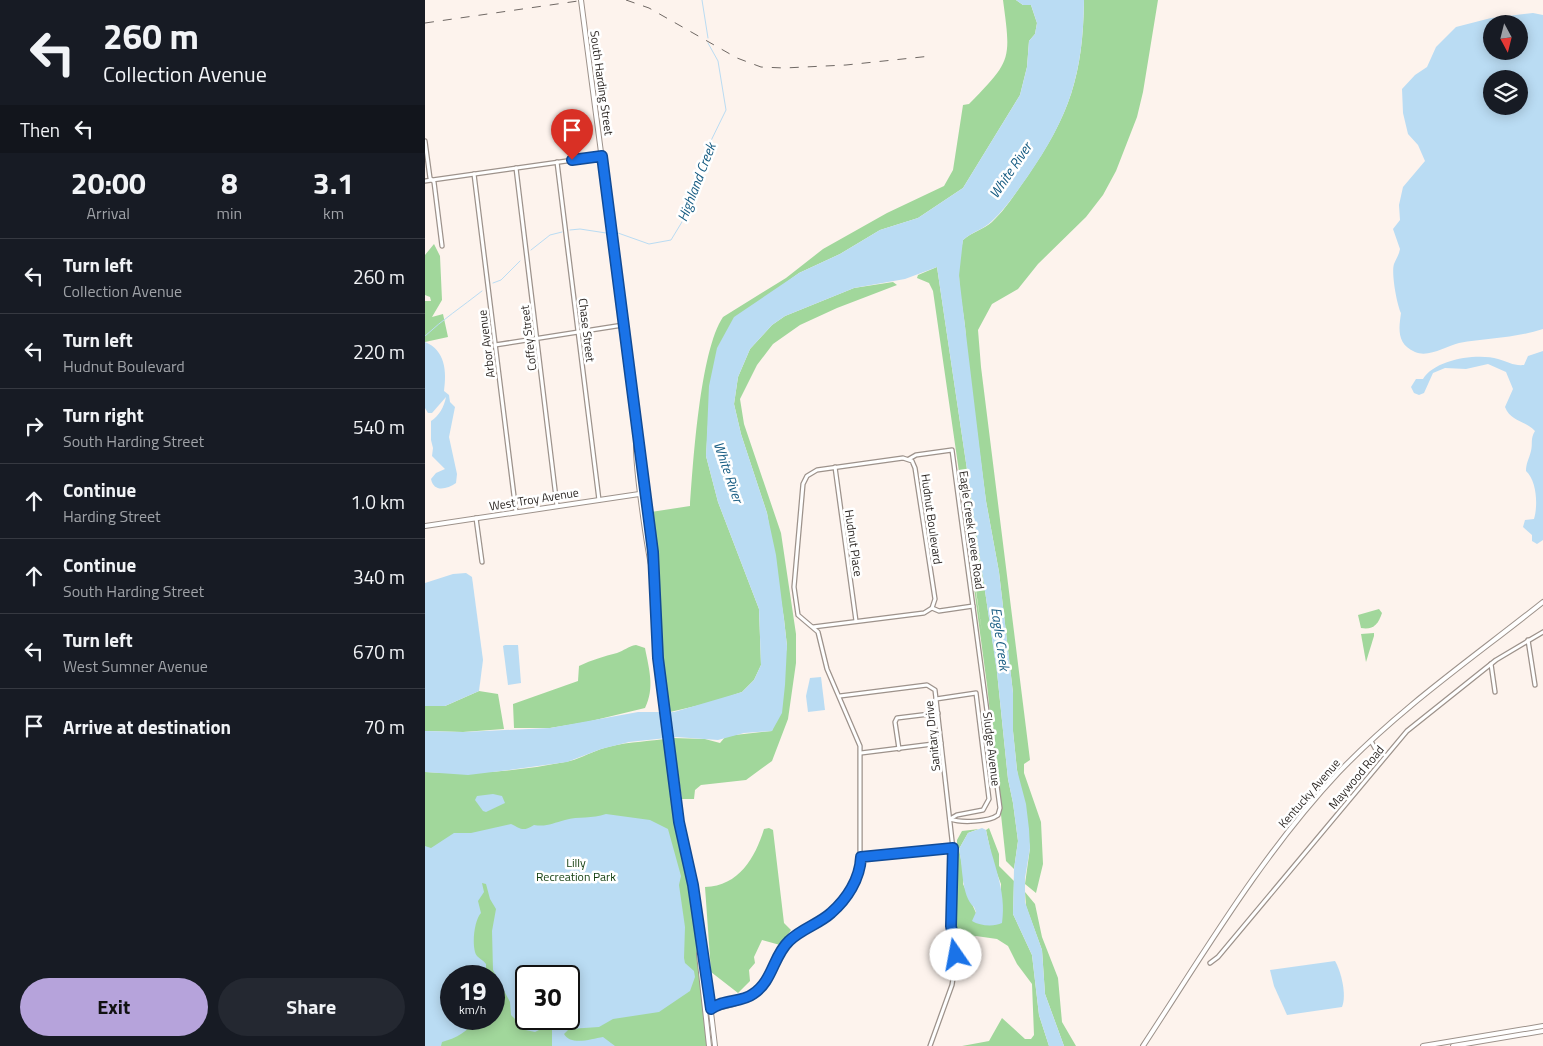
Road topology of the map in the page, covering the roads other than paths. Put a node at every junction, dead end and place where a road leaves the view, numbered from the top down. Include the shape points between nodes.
1 (581, 0) edge
2 (425, 141) edge
3 (602, 156) junction
4 (557, 162) junction
5 (516, 168) junction
6 (474, 174) junction
7 (431, 180) junction
8 (425, 181) edge
9 (442, 246) dead end
10 (623, 325) junction
11 (578, 332) junction
12 (537, 338) junction
13 (495, 345) junction
14 (909, 459) junction
15 (835, 467) junction
16 (643, 493) junction
17 (599, 500) junction
18 (557, 506) junction
19 (516, 512) junction
20 (476, 518) junction
21 (425, 526) edge
22 (482, 562) dead end
23 (1543, 602) edge
24 (973, 606) junction
25 (932, 608) junction
26 (856, 621) junction
27 (813, 627) junction
28 (1543, 632) edge
29 (1528, 640) junction
30 (1491, 664) junction
31 (1535, 685) dead end
32 (1495, 692) dead end
33 (839, 696) junction
34 (936, 698) junction
35 (938, 712) junction
36 (1371, 741) junction
37 (941, 743) junction
38 (899, 749) junction
39 (861, 753) junction
40 (1385, 755) junction
41 (950, 819) junction
42 (953, 848) junction
43 (861, 857) junction
44 (701, 949) junction
45 (1210, 962) dead end
46 (711, 1009) junction
47 (705, 1010) junction
48 (1543, 1026) edge
49 (1527, 1031) junction
50 (1543, 1031) edge
51 (709, 1046) edge
52 (715, 1046) edge
53 (930, 1046) edge
54 (1143, 1046) edge
55 (1423, 1046) edge
56 (1453, 1046) edge

1 - 3 main road, South Harding Street
2 - 7 street
3 - 4 street
3 - 10 main road, South Harding Street
4 - 5 street
4 - 11 street, Chase Street
5 - 6 street
5 - 12 street, Coffey Street
6 - 7 street
6 - 13 street, Arbor Avenue
7 - 8 street
7 - 9 street via 434,182
10 - 11 street
10 - 16 main road, South Harding Street via 637,437 635,447
11 - 12 street
11 - 17 street, Chase Street
12 - 13 street
12 - 18 street, Coffey Street
13 - 19 street, Arbor Avenue
14 - 15 street, Hudnut Boulevard
14 - 24 street, Eagle Creek Levee Road via 952,450
14 - 25 street, Hudnut Boulevard via 915,467 935,600
15 - 26 street, Hudnut Place
15 - 27 street, Hudnut Boulevard via 813,471 803,484 794,587 798,615
16 - 17 main road, West Troy Avenue
16 - 44 main road, South Harding Street via 654,578 655,636 679,822 693,885
17 - 18 main road, West Troy Avenue
18 - 19 main road, West Troy Avenue
19 - 20 main road, West Troy Avenue
20 - 21 main road, West Troy Avenue
20 - 22 street
23 - 36 main road, Kentucky Avenue
24 - 25 street via 939,611
24 - 41 street, Eagle Creek Levee Road via 1000,810 993,818
25 - 26 street via 924,613
26 - 27 street
27 - 33 street, Hudnut Boulevard via 818,632 826,665
28 - 29 street, Maywood Road
29 - 30 street, Maywood Road
29 - 31 street
30 - 32 street
30 - 40 street, Maywood Road via 1411,727
33 - 34 street, Sanitary Drive via 927,685 934,687
33 - 39 street, Hudnut Boulevard
34 - 35 street, Sanitary Drive
34 - 41 street, Sludge Avenue via 975,694 989,800 983,810
35 - 37 street, Sanitary Drive
35 - 38 street via 897,719
36 - 40 street via 1374,748
36 - 54 main road, Kentucky Avenue via 1318,796 1281,842
37 - 38 street
37 - 41 street, Sanitary Drive
38 - 39 street
39 - 43 street, Hudnut Boulevard
40 - 45 street, Maywood Road via 1216,959
41 - 42 street, Sanitary Drive
42 - 43 street
42 - 53 street, Sanitary Drive via 951,926 956,971
43 - 46 street, Hudnut Boulevard via 856,880 831,914 789,941 766,982 746,999
44 - 46 main road
44 - 47 main road
46 - 47 street, Hudnut Boulevard
46 - 52 main road
47 - 51 main road
48 - 49 main road
49 - 50 main road
49 - 55 main road
49 - 56 main road

